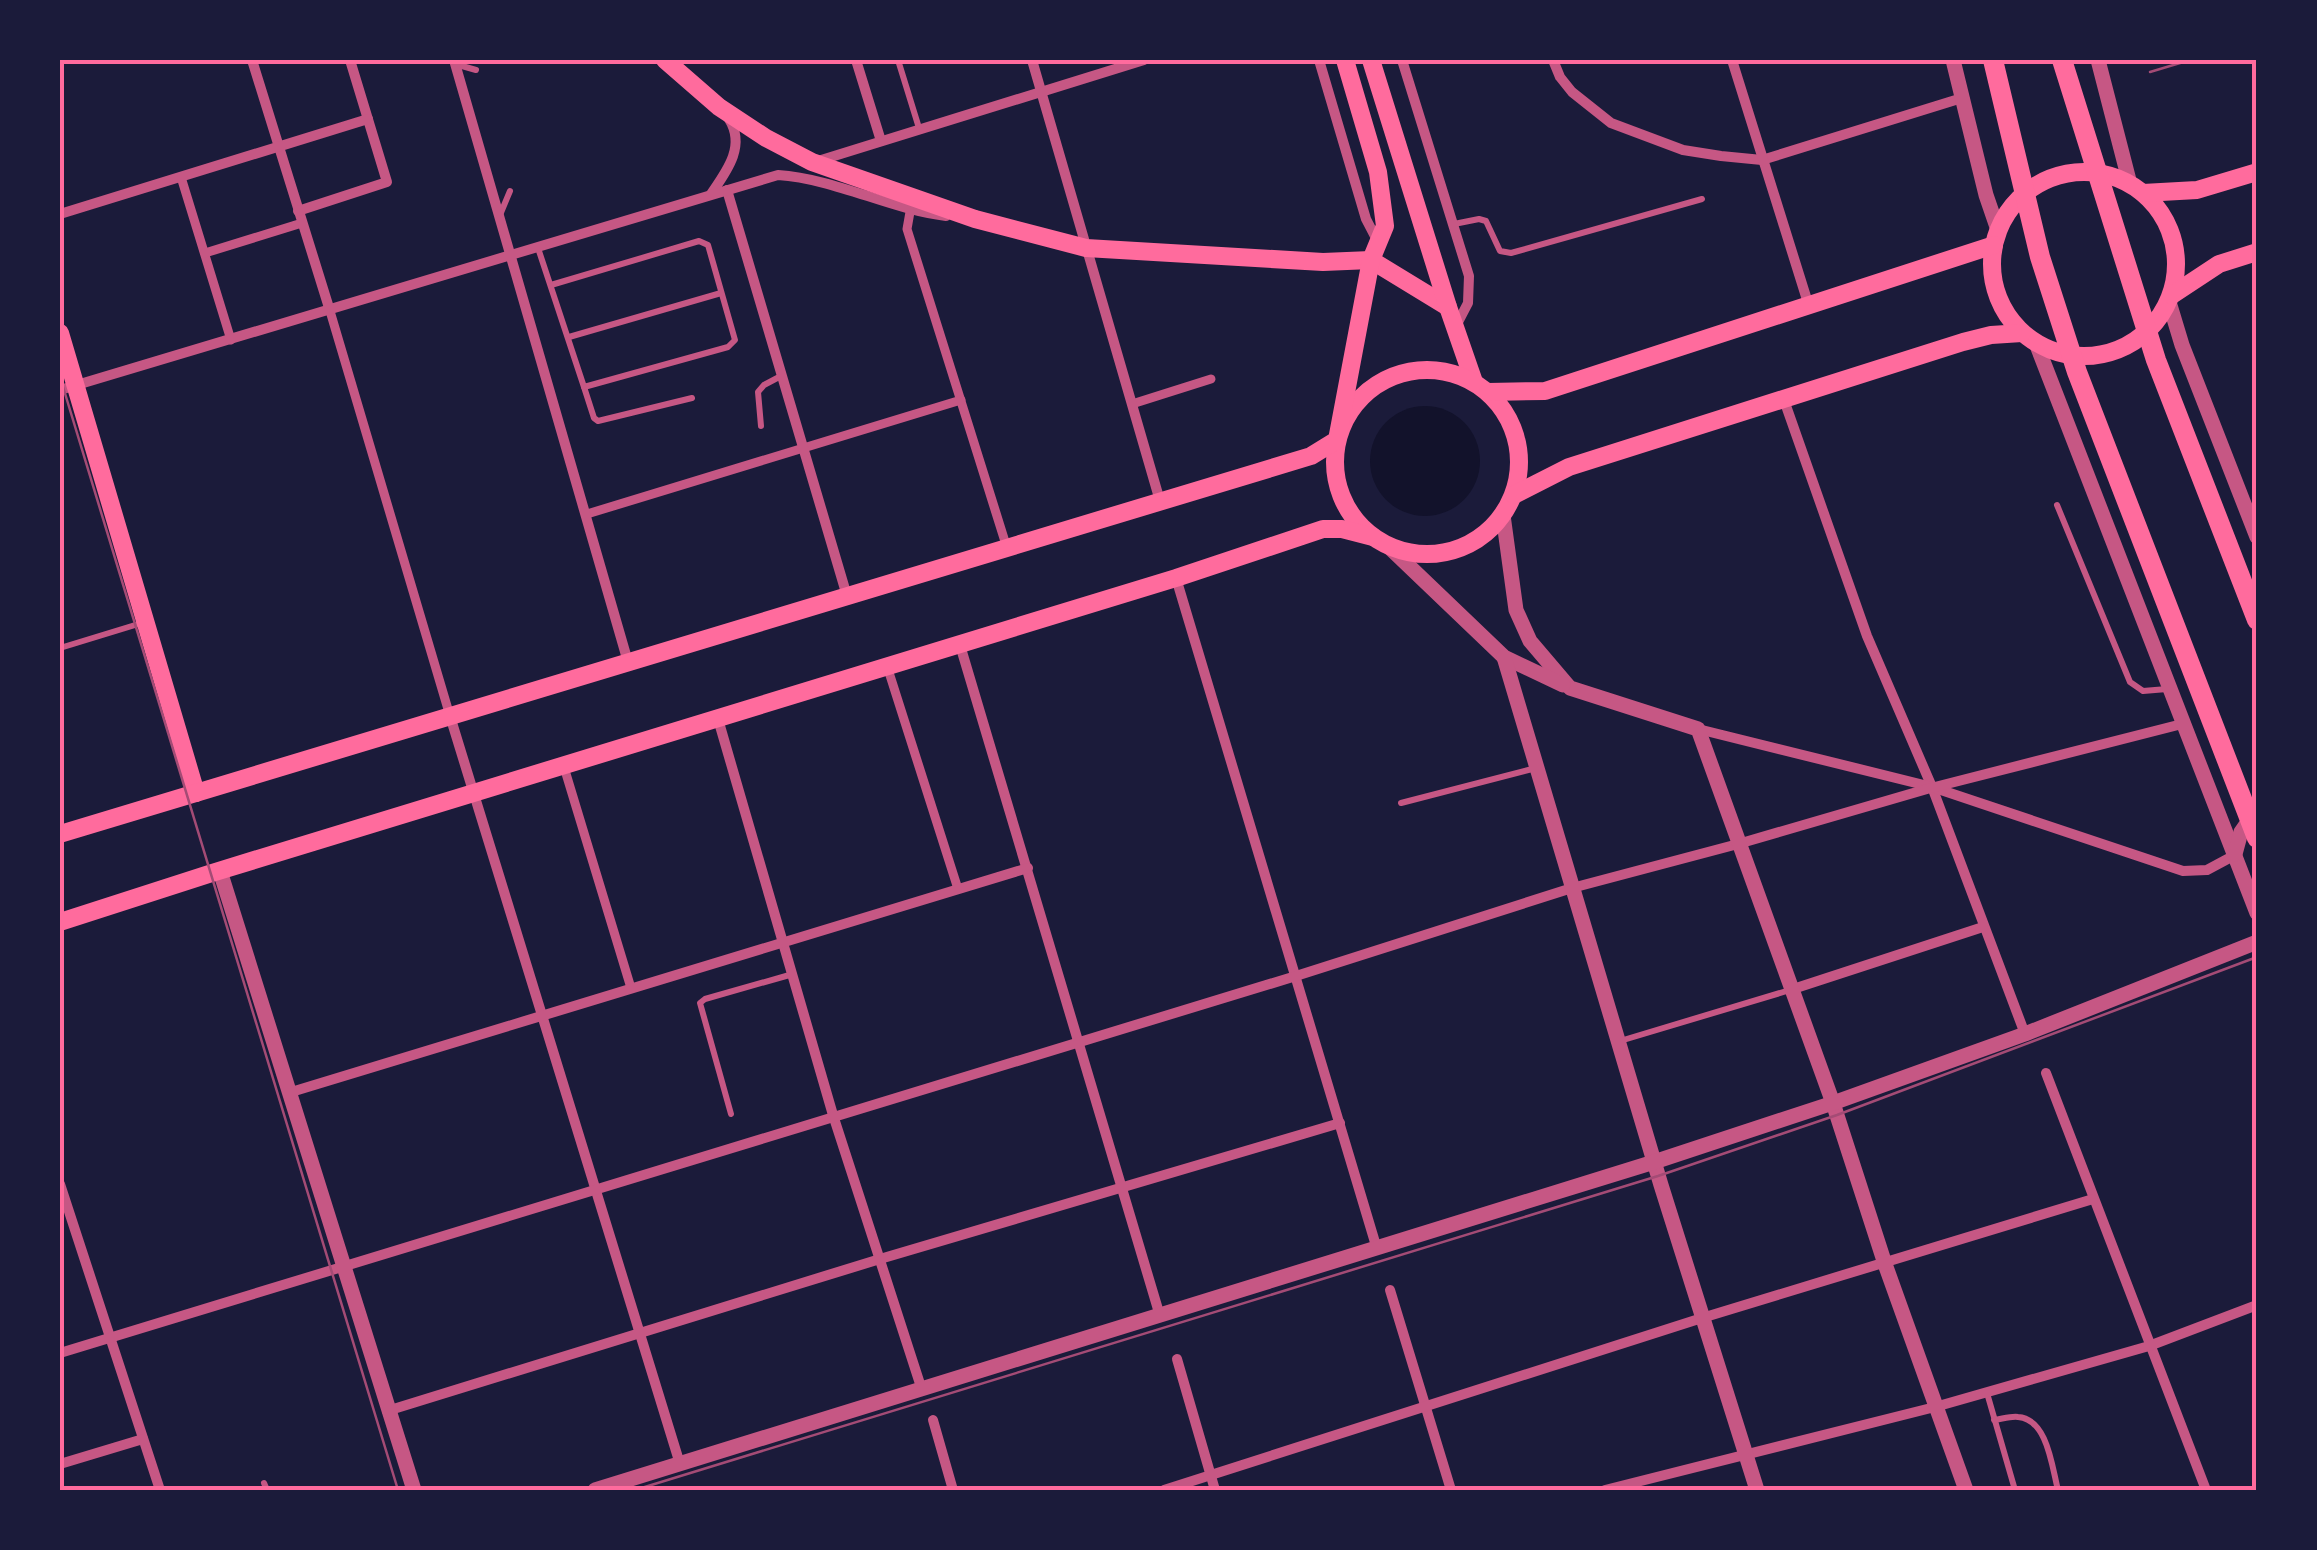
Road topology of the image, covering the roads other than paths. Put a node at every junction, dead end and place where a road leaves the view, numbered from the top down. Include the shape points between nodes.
1 (252, 60) edge
2 (350, 60) edge
3 (666, 60) edge
4 (856, 60) edge
5 (898, 60) edge
6 (1032, 60) edge
7 (1144, 60) edge
8 (1319, 60) edge
9 (1345, 60) edge
10 (1371, 60) edge
11 (1402, 60) edge
12 (1553, 60) edge
13 (1732, 60) edge
14 (1953, 60) edge
15 (1992, 60) edge
16 (2062, 60) edge
17 (2098, 60) edge
18 (455, 62) edge
19 (680, 67) edge
20 (476, 70) dead end
21 (1041, 90) junction
22 (1962, 98) junction
23 (719, 106) junction
24 (368, 120) junction
25 (919, 128) junction
26 (881, 141) junction
27 (279, 147) junction
28 (1762, 160) junction
29 (812, 162) junction
30 (2257, 172) edge
31 (181, 177) junction
32 (2136, 188) junction
33 (727, 190) junction
34 (510, 191) dead end
35 (710, 195) junction
36 (1702, 199) dead end
37 (298, 211) junction
38 (910, 212) junction
39 (60, 214) edge
40 (500, 216) junction
41 (975, 219) junction
42 (302, 224) junction
43 (1453, 224) junction
44 (1996, 237) junction
45 (538, 248) junction
46 (1086, 248) junction
47 (1375, 252) junction
48 (2257, 252) edge
49 (205, 253) junction
50 (509, 257) junction
51 (551, 285) junction
52 (722, 293) junction
53 (2170, 298) junction
54 (1808, 303) junction
55 (1448, 307) junction
56 (330, 311) junction
57 (1456, 327) junction
58 (60, 333) edge
59 (569, 337) junction
60 (2029, 338) junction
61 (232, 340) junction
62 (782, 376) junction
63 (1211, 380) dead end
64 (584, 387) junction
65 (1481, 387) junction
66 (68, 388) edge
67 (692, 398) dead end
68 (962, 400) junction
69 (1784, 400) junction
70 (1132, 404) junction
71 (761, 426) dead end
72 (1336, 440) junction
73 (803, 448) junction
74 (1514, 495) junction
75 (1160, 501) junction
76 (2057, 505) dead end
77 (586, 514) junction
78 (1503, 515) junction
79 (2257, 537) edge
80 (1380, 541) junction
81 (1007, 548) junction
82 (1176, 578) junction
83 (846, 596) junction
84 (2257, 620) edge
85 (146, 622) junction
86 (960, 645) junction
87 (60, 648) edge
88 (1504, 657) junction
89 (628, 662) junction
90 (887, 666) junction
91 (1570, 688) junction
92 (2168, 688) junction
93 (450, 716) junction
94 (718, 720) junction
95 (2182, 724) junction
96 (1698, 729) junction
97 (564, 767) junction
98 (1537, 767) junction
99 (1932, 787) junction
100 (196, 793) junction
101 (477, 803) junction
102 (1401, 804) dead end
103 (2257, 809) edge
104 (60, 834) edge
105 (2257, 838) edge
106 (1738, 844) junction
107 (2235, 856) junction
108 (1028, 868) junction
109 (220, 871) junction
110 (1572, 888) junction
111 (958, 889) junction
112 (2257, 913) edge
113 (60, 922) edge
114 (1982, 927) junction
115 (783, 941) junction
116 (2257, 942) edge
117 (792, 974) junction
118 (1296, 976) junction
119 (631, 988) junction
120 (1790, 990) junction
121 (541, 1016) junction
122 (2024, 1034) junction
123 (1079, 1040) junction
124 (1618, 1042) junction
125 (2046, 1074) dead end
126 (288, 1093) junction
127 (1834, 1103) junction
128 (731, 1114) dead end
129 (834, 1116) junction
130 (1340, 1124) junction
131 (1654, 1162) junction
132 (60, 1184) edge
133 (1122, 1187) junction
134 (594, 1190) junction
135 (2093, 1199) junction
136 (1377, 1250) junction
137 (880, 1259) junction
138 (1885, 1264) junction
139 (343, 1266) junction
140 (1390, 1290) dead end
141 (2257, 1305) edge
142 (1159, 1311) junction
143 (1702, 1318) junction
144 (641, 1332) junction
145 (108, 1339) junction
146 (2149, 1346) junction
147 (60, 1353) edge
148 (1178, 1360) dead end
149 (922, 1390) junction
150 (1986, 1392) junction
151 (1425, 1405) junction
152 (1935, 1407) junction
153 (387, 1411) junction
154 (933, 1420) dead end
155 (1994, 1420) junction
156 (143, 1439) junction
157 (1744, 1453) junction
158 (60, 1464) edge
159 (680, 1464) junction
160 (1211, 1476) junction
161 (160, 1490) edge
162 (414, 1490) edge
163 (594, 1490) edge
164 (953, 1490) edge
165 (1164, 1490) edge
166 (1215, 1490) edge
167 (1451, 1490) edge
168 (1605, 1490) edge
169 (1757, 1490) edge
170 (1966, 1490) edge
171 (2015, 1490) edge
172 (2058, 1490) edge
173 (2206, 1490) edge

1 - 27 street
2 - 24 street
3 - 19 main road
4 - 26 street
5 - 25 lane
6 - 21 street
7 - 21 street
8 - 47 street
9 - 47 main road via 1378,172 1385,226
10 - 55 main road
11 - 43 street
12 - 28 street via 1572,92 1612,123 1683,150
13 - 28 street
14 - 22 street
15 - 105 highway via 2040,257 2077,372
16 - 84 highway via 2156,360
17 - 32 street
18 - 20 lane
18 - 40 street
19 - 23 main road
21 - 25 street
21 - 46 street
22 - 28 street
22 - 44 street
23 - 29 main road
23 - 35 street via 737,139
24 - 27 street
24 - 37 street via 388,182
25 - 26 street
26 - 29 street
27 - 31 street
27 - 37 street
28 - 54 street
29 - 41 main road
30 - 32 main road via 2197,190
31 - 39 street
31 - 49 street
32 - 44 main road via 2085,172 2054,177 2015,203
32 - 53 main road via 2156,206 2173,237
33 - 35 street
33 - 38 street via 778,175 800,176
33 - 62 street
34 - 40 lane
35 - 45 street
36 - 43 lane via 1510,254 1500,251 1486,222
37 - 42 street
38 - 41 street
38 - 68 street via 907,229
40 - 50 street
41 - 46 main road
42 - 49 street
42 - 56 street
43 - 57 street via 1466,263 1468,303
44 - 54 main road
44 - 60 main road via 1995,289 2010,320
45 - 50 street
45 - 51 lane
46 - 47 main road via 1291,261
46 - 70 street
47 - 55 main road
47 - 72 main road
48 - 53 main road via 2219,264
49 - 61 street
50 - 56 street
50 - 77 street
51 - 52 lane via 699,240 708,245
51 - 59 lane
52 - 59 lane
52 - 64 lane via 736,340 728,347
53 - 60 main road via 2143,336 2105,354 2062,354
53 - 79 street via 2182,346
54 - 65 main road via 1546,391
55 - 57 main road
56 - 61 street
56 - 93 street
57 - 65 main road
58 - 66 main road
59 - 64 lane
60 - 69 main road via 1992,335 1963,342
60 - 92 street
61 - 66 street
62 - 71 lane via 758,392
62 - 73 street
63 - 70 street
64 - 67 lane via 598,421
65 - 72 main road via 1442,370 1391,376 1362,396
65 - 74 main road via 1501,406 1517,439
66 - 85 main road via 113,481
68 - 73 street
68 - 81 street
69 - 74 main road via 1569,468
69 - 99 street via 1867,636
70 - 75 street
72 - 75 main road via 1311,456
72 - 80 main road via 1343,502
73 - 77 street
73 - 83 street
74 - 78 main road
75 - 81 main road
76 - 92 lane via 2130,682 2143,692
77 - 89 street
78 - 80 main road via 1476,540 1442,553 1405,552
78 - 91 street via 1516,610 1530,640
80 - 82 main road via 1323,529
80 - 88 street
81 - 83 main road
82 - 86 main road
82 - 118 street
83 - 89 main road
85 - 87 lane
85 - 100 main road
86 - 90 main road
86 - 108 street
88 - 91 street
88 - 98 street
89 - 93 main road
90 - 94 main road
90 - 111 street
91 - 96 street
92 - 95 street
93 - 100 main road
93 - 101 street
94 - 97 main road
94 - 115 street
95 - 99 street
95 - 107 street
96 - 99 street
96 - 106 street
97 - 101 main road
97 - 119 street
98 - 102 lane
98 - 110 street
99 - 106 street
99 - 107 street via 2183,871 2207,870
99 - 114 street
100 - 104 main road
101 - 109 main road
101 - 121 street
103 - 107 street
106 - 110 street
106 - 120 street
107 - 112 street
108 - 111 street
108 - 123 street
109 - 113 main road
109 - 126 street
110 - 118 street
110 - 124 street
111 - 115 street
114 - 120 street
114 - 122 street
115 - 117 street
115 - 119 street
116 - 122 street
117 - 128 lane via 700,1004
117 - 129 street
118 - 123 street
118 - 130 street
119 - 121 street
120 - 124 lane
120 - 127 street
121 - 126 street
121 - 134 street
122 - 127 street
123 - 129 street
123 - 133 street
124 - 131 street
125 - 135 street
126 - 139 street
127 - 131 street
127 - 138 street
129 - 134 street
129 - 137 street
130 - 133 street
130 - 136 street
131 - 136 street
131 - 143 street
132 - 145 street
133 - 137 street
133 - 142 street
134 - 139 street
134 - 144 street
135 - 138 street
135 - 146 street
136 - 142 street
137 - 144 street
137 - 149 street
138 - 143 street
138 - 152 street
139 - 145 street
139 - 153 street
140 - 151 street
141 - 146 street
142 - 149 street
143 - 151 street
143 - 157 street
144 - 153 street
144 - 159 street
145 - 147 street
145 - 156 street
146 - 150 street
146 - 173 street
148 - 160 street
149 - 159 street
150 - 152 street
150 - 155 lane
151 - 160 street
151 - 167 street
152 - 157 street
152 - 170 street
153 - 162 street
154 - 164 street
155 - 171 lane
155 - 172 lane via 2031,1420 2041,1432
156 - 158 street
156 - 161 street
157 - 168 street
157 - 169 street
159 - 163 street
160 - 165 street
160 - 166 street

